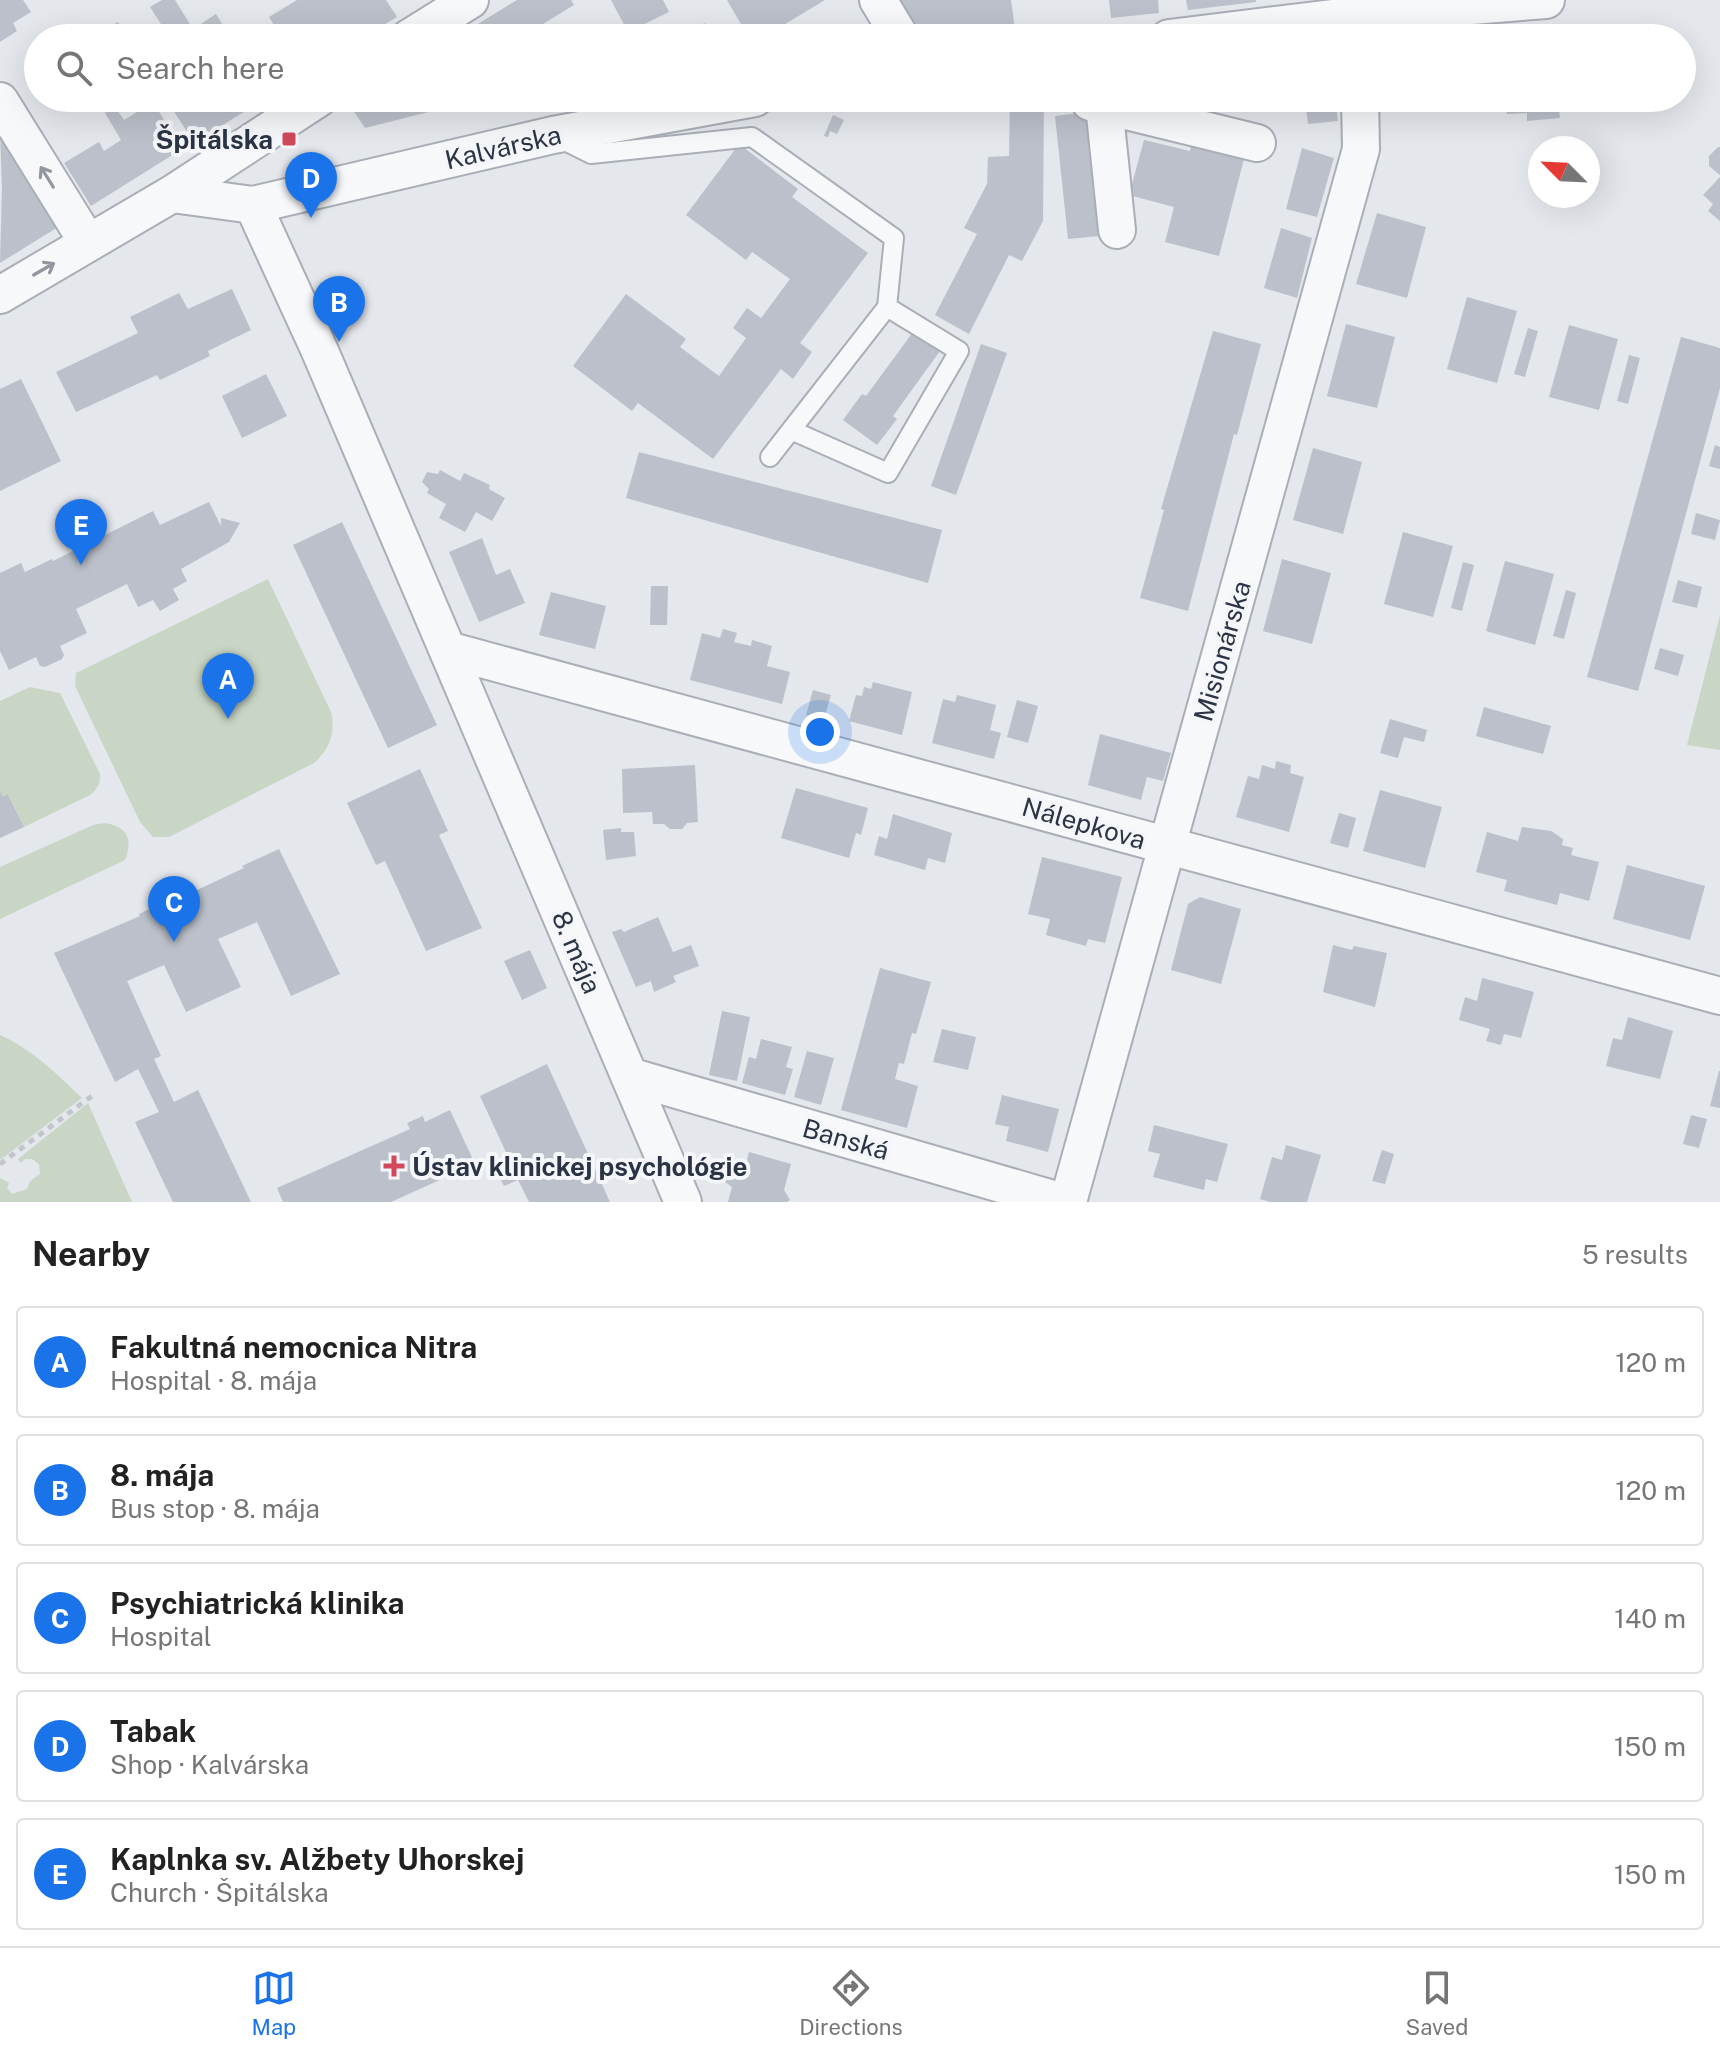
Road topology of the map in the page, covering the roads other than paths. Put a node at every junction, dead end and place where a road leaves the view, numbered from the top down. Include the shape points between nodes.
1 (470, 0) edge
2 (878, 0) edge
3 (1546, 0) edge
4 (416, 21) edge
5 (893, 24) edge
6 (1380, 24) edge
7 (0, 101) edge
8 (298, 112) edge
9 (679, 112) edge
10 (1098, 112) edge
11 (1135, 112) edge
12 (1360, 112) edge
13 (553, 135) junction
14 (1257, 143) dead end
15 (172, 194) junction
16 (253, 205) junction
17 (1117, 230) dead end
18 (88, 243) junction
19 (0, 295) edge
20 (887, 307) junction
21 (791, 430) junction
22 (770, 457) dead end
23 (448, 650) junction
24 (1167, 846) junction
25 (1720, 996) edge
26 (629, 1076) junction
27 (683, 1202) edge
28 (1066, 1202) edge

1 - 4 street
2 - 5 street
3 - 6 street
18 -> 7 street
8 - 15 street
9 - 13 street, Kalvárska
10 - 17 street
11 - 14 street
12 - 24 street, Misionárska via 1361,149
13 - 16 street, Kalvárska
13 - 20 lane via 591,154 752,137 894,238
15 - 16 street
15 - 18 street
16 - 23 street, 8. mája
19 -> 18 street
20 - 21 lane
20 - 21 lane via 959,351 888,473
21 - 22 lane
23 - 24 street, Nálepkova
23 - 26 street, 8. mája
24 - 25 street, Nálepkova
24 - 28 street, Misionárska
26 - 27 street, 8. mája
26 - 28 street, Banská

